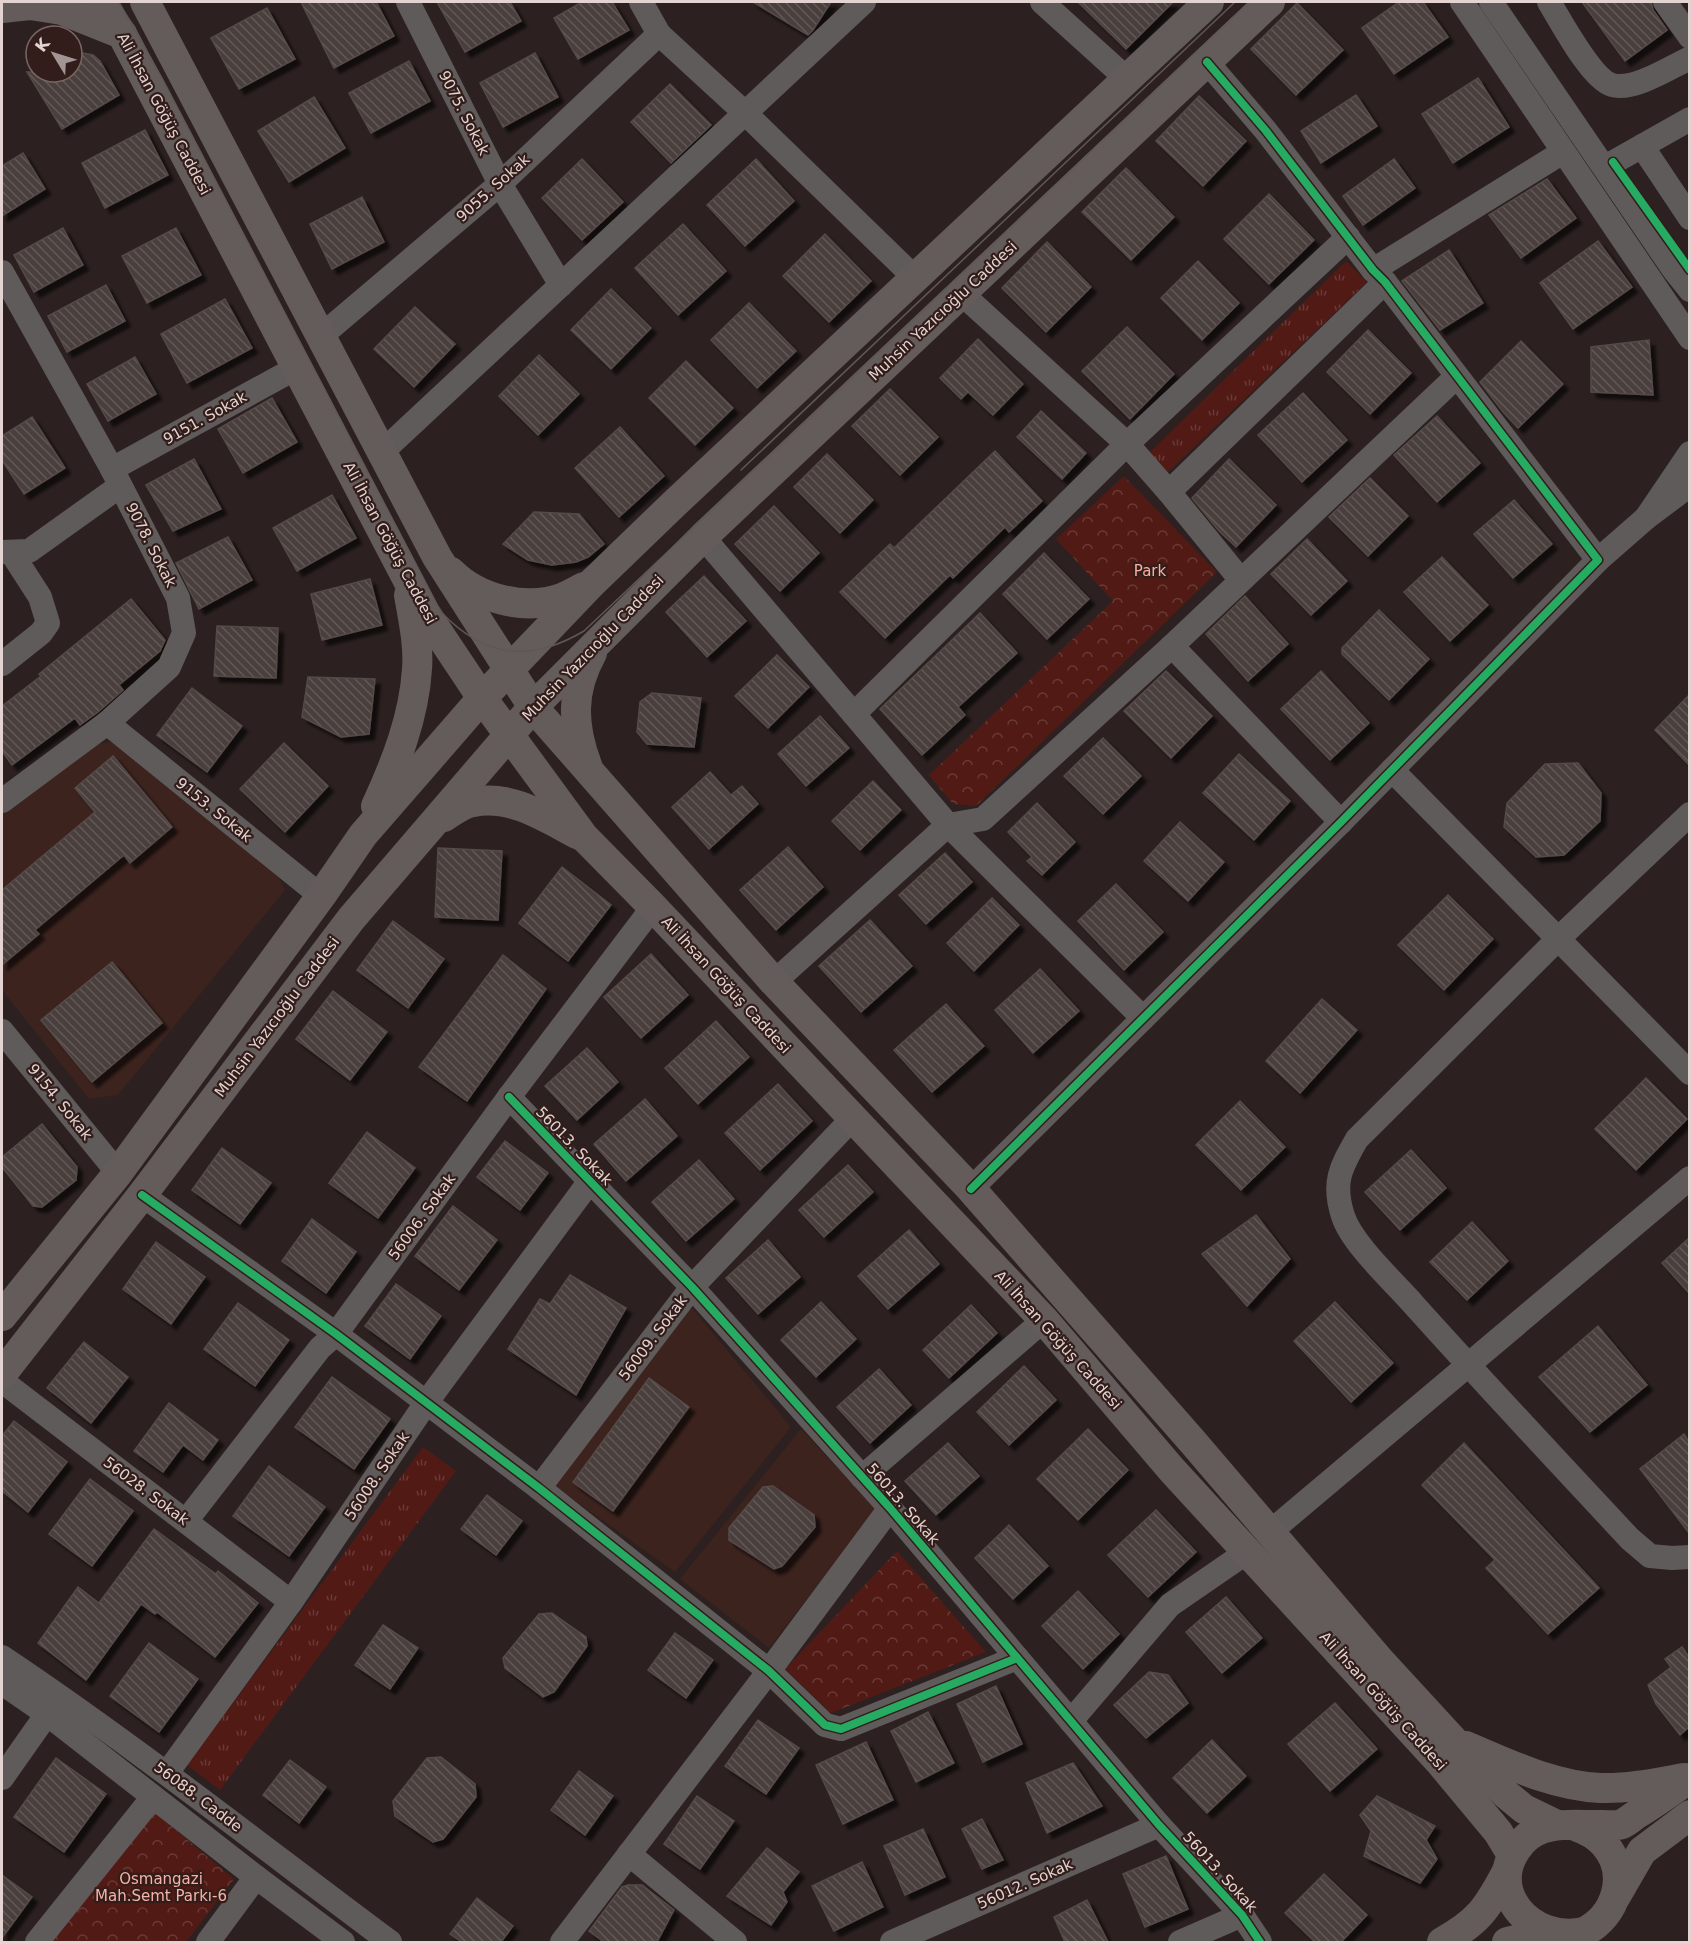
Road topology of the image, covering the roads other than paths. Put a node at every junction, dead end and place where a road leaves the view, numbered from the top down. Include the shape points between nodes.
1 (10, 2) edge
2 (100, 2) edge
3 (146, 2) edge
4 (408, 2) edge
5 (641, 2) edge
6 (864, 2) edge
7 (1042, 2) edge
8 (1209, 2) edge
9 (1270, 2) edge
10 (1462, 2) edge
11 (1491, 2) edge
12 (1549, 2) edge
13 (1665, 2) edge
14 (2, 7) edge
15 (122, 34) junction
16 (659, 34) junction
17 (1689, 37) edge
18 (1689, 58) edge
19 (1207, 62) junction
20 (1126, 78) junction
21 (745, 113) junction
22 (1689, 119) edge
23 (1642, 146) junction
24 (1563, 152) junction
25 (1605, 167) junction
26 (500, 184) junction
27 (1689, 218) edge
28 (1348, 237) junction
29 (1379, 276) junction
30 (914, 277) junction
31 (4, 280) edge
32 (561, 285) junction
33 (1689, 290) edge
34 (962, 294) junction
35 (321, 336) junction
36 (1689, 338) edge
37 (298, 367) junction
38 (1456, 376) junction
39 (1127, 444) junction
40 (382, 452) junction
41 (1689, 453) edge
42 (116, 478) junction
43 (1687, 488) edge
44 (1169, 492) junction
45 (1646, 518) junction
46 (703, 537) junction
47 (6, 552) edge
48 (437, 557) junction
49 (1598, 560) junction
50 (406, 577) junction
51 (1240, 579) junction
52 (592, 584) junction
53 (599, 639) junction
54 (1172, 646) junction
55 (2, 664) edge
56 (508, 671) junction
57 (482, 698) junction
58 (533, 707) junction
59 (854, 714) junction
60 (106, 723) junction
61 (509, 736) junction
62 (1392, 770) junction
63 (590, 774) junction
64 (2, 801) edge
65 (1689, 814) edge
66 (1341, 822) junction
67 (434, 824) junction
68 (948, 825) junction
69 (363, 835) junction
70 (584, 837) junction
71 (321, 896) junction
72 (653, 908) junction
73 (1558, 939) junction
74 (774, 982) junction
75 (1143, 1018) junction
76 (2, 1031) edge
77 (1689, 1073) edge
78 (509, 1097) junction
79 (852, 1119) junction
80 (118, 1173) junction
81 (1689, 1178) edge
82 (590, 1181) junction
83 (971, 1189) junction
84 (142, 1195) junction
85 (692, 1287) junction
86 (2, 1316) edge
87 (1044, 1320) junction
88 (336, 1334) junction
89 (1468, 1365) junction
90 (2, 1374) edge
91 (2, 1381) edge
92 (426, 1403) junction
93 (862, 1477) junction
94 (539, 1488) junction
95 (890, 1508) junction
96 (186, 1521) junction
97 (1270, 1532) junction
98 (1247, 1552) junction
99 (1689, 1557) edge
100 (291, 1602) junction
101 (2, 1657) edge
102 (1017, 1658) junction
103 (769, 1671) junction
104 (2, 1683) edge
105 (47, 1714) junction
106 (1071, 1721) junction
107 (1454, 1741) junction
108 (167, 1773) junction
109 (1689, 1777) edge
110 (2, 1779) edge
111 (153, 1797) junction
112 (1689, 1815) edge
113 (1159, 1825) junction
114 (1566, 1825) junction
115 (629, 1854) junction
116 (1509, 1864) junction
117 (256, 1877) junction
118 (1616, 1896) junction
119 (1242, 1915) junction
120 (1541, 1934) junction
121 (37, 1942) edge
122 (208, 1942) edge
123 (343, 1942) edge
124 (390, 1942) edge
125 (562, 1942) edge
126 (735, 1942) edge
127 (892, 1942) edge
128 (1180, 1942) edge
129 (1260, 1942) edge
130 (1442, 1942) edge
131 (1507, 1942) edge

1 - 14 street
2 - 15 main road, Ali İhsan Göğüş Caddesi
3 - 35 main road, Ali İhsan Göğüş Caddesi
4 - 26 street, 9075. Sokak
5 - 16 street
6 - 21 street
7 - 20 street
8 - 20 main road
9 - 19 main road, Muhsin Yazıcıoğlu Caddesi
10 - 24 street
11 - 25 street
12 - 18 street via 1592,70 1612,85 1653,76
13 - 17 street
14 - 15 main road via 30,5 62,10
15 - 37 main road, Ali İhsan Göğüş Caddesi
16 - 21 street
16 - 26 street, 9055. Sokak
19 - 28 street
19 - 34 main road, Muhsin Yazıcıoğlu Caddesi
20 - 30 main road
21 - 30 street
21 - 32 street
22 - 23 street
23 - 25 street
23 - 27 street
24 - 29 street
24 - 36 street
25 - 33 street
26 - 32 street, 9075. Sokak
26 - 35 street, 9055. Sokak
28 - 29 street
28 - 39 street
29 - 38 street
29 - 44 street
30 - 52 main road
31 - 42 street, 9078. Sokak
32 - 40 street
34 - 39 street
34 - 46 main road, Muhsin Yazıcıoğlu Caddesi
35 - 40 main road, Ali İhsan Göğüş Caddesi
37 - 42 street, 9151. Sokak
37 - 50 main road, Ali İhsan Göğüş Caddesi
38 - 49 street
38 - 51 street
39 - 44 street
39 - 59 street
40 - 48 main road, Ali İhsan Göğüş Caddesi
41 - 45 street
42 - 47 street, 9151. Sokak via 29,551
42 - 60 street, 9078. Sokak via 178,598 184,633 169,667
43 - 45 street
44 - 51 street
45 - 49 street
46 - 53 main road, Muhsin Yazıcıoğlu Caddesi
46 - 59 street
47 - 55 street via 40,597 48,623
48 - 52 main road via 461,582 492,598 526,603 560,598
48 - 56 main road, Ali İhsan Göğüş Caddesi
49 - 62 street
50 - 57 main road, Ali İhsan Göğüş Caddesi
50 - 69 main road via 418,668 410,717 392,773
51 - 54 street
52 - 56 main road
53 - 58 main road, Muhsin Yazıcıoğlu Caddesi
53 - 63 main road via 582,671 575,705 578,740
54 - 66 street
54 - 68 street via 983,819
56 - 57 main road
56 - 58 main road, Ali İhsan Göğüş Caddesi
57 - 61 main road, Ali İhsan Göğüş Caddesi
57 - 69 main road
58 - 61 main road, Muhsin Yazıcıoğlu Caddesi
58 - 63 main road, Ali İhsan Göğüş Caddesi
59 - 68 street
60 - 64 street, 9078. Sokak
60 - 71 street, 9153. Sokak
61 - 67 main road, Muhsin Yazıcıoğlu Caddesi
61 - 70 main road, Ali İhsan Göğüş Caddesi
62 - 66 street
62 - 73 street
63 - 74 main road, Ali İhsan Göğüş Caddesi
65 - 73 street
66 - 75 street
67 - 70 main road via 471,802 502,800
67 - 84 main road, Muhsin Yazıcıoğlu Caddesi via 351,919
68 - 74 street
68 - 75 street
69 - 71 main road
70 - 72 main road, Ali İhsan Göğüş Caddesi
71 - 80 main road
72 - 78 street, 56006. Sokak
72 - 79 main road, Ali İhsan Göğüş Caddesi
73 - 77 street
73 - 89 street via 1357,1139 1341,1167 1338,1192 1343,1218 1358,1242
74 - 83 main road, Ali İhsan Göğüş Caddesi
75 - 83 street
76 - 80 street, 9154. Sokak
78 - 82 street, 56013. Sokak
78 - 88 street, 56006. Sokak
79 - 85 street, 56009. Sokak
79 - 87 main road, Ali İhsan Göğüş Caddesi
80 - 86 main road
81 - 89 street
82 - 85 street, 56013. Sokak
82 - 92 street, 56008. Sokak
83 - 97 main road, Ali İhsan Göğüş Caddesi
84 - 88 street
84 - 90 main road, Muhsin Yazıcıoğlu Caddesi
85 - 93 street, 56013. Sokak
85 - 94 street, 56009. Sokak
87 - 93 street
87 - 98 main road, Ali İhsan Göğüş Caddesi
88 - 92 street
88 - 96 street, 56006. Sokak via 320,1347
89 - 97 street
89 - 99 street via 1630,1539 1650,1556
91 - 96 street, 56028. Sokak
92 - 94 street
92 - 100 street, 56008. Sokak
93 - 95 street, 56013. Sokak
94 - 103 street
95 - 102 street, 56013. Sokak
95 - 103 street
96 - 100 street, 56028. Sokak
97 - 107 main road, Ali İhsan Göğüş Caddesi
98 - 106 street via 1170,1605
98 - 116 main road, Ali İhsan Göğüş Caddesi via 1498,1832
100 - 108 street, 56008. Sokak
101 - 108 street, 56088. Cadde
102 - 103 street via 841,1728 825,1725
102 - 106 street, 56013. Sokak
103 - 115 street
104 - 105 street, 56088. Cadde
105 - 110 street
105 - 111 street, 56088. Cadde
106 - 113 street, 56013. Sokak
107 - 109 main road via 1570,1784 1600,1788
107 - 114 main road, Ali İhsan Göğüş Caddesi via 1524,1809
108 - 124 street, 56088. Cadde
109 - 114 main road via 1622,1824
111 - 117 street, 56088. Cadde
111 - 121 street
112 - 118 main road via 1642,1851
113 - 119 street, 56013. Sokak
113 - 127 street, 56012. Sokak
114 - 116 main road via 1539,1830 1523,1840
114 - 118 main road via 1592,1833 1605,1845 1615,1860
115 - 125 street
115 - 126 street
116 - 120 main road via 1506,1892 1513,1910
116 - 130 main road via 1482,1914
117 - 122 street
117 - 123 street, 56088. Cadde
118 - 120 main road via 1595,1927 1578,1935
119 - 128 street
119 - 129 street, 56013. Sokak
120 - 131 main road

